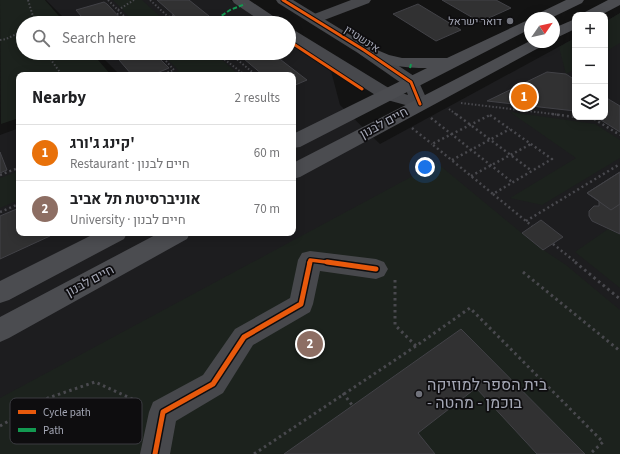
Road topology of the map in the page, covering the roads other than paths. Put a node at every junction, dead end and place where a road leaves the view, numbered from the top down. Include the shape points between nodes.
1 (239, 0) edge
2 (283, 0) edge
3 (364, 0) edge
4 (577, 0) edge
5 (619, 0) edge
6 (552, 12) edge
7 (596, 12) edge
8 (263, 16) edge
9 (314, 19) junction
10 (572, 25) edge
11 (524, 26) edge
12 (560, 31) edge
13 (296, 37) edge
14 (529, 48) edge
15 (364, 50) junction
16 (458, 58) junction
17 (410, 82) junction
18 (386, 94) junction
19 (423, 109) junction
20 (296, 140) edge
21 (296, 171) edge
22 (110, 236) edge
23 (174, 236) edge
24 (376, 269) road end
25 (0, 293) edge
26 (0, 330) edge
27 (155, 454) edge

1 - 8 street
2 - 9 street, אינשטיין
3 - 9 street
4 - 6 main road
5 - 7 main road
9 - 15 street, אינשטיין
10 - 12 main road
11 - 16 main road, חיים לבנון
13 - 18 street
14 - 19 main road, חיים לבנון
15 - 16 main road via 383,59 411,64
15 - 17 street, אינשטיין
16 - 17 main road, חיים לבנון
17 - 18 main road, חיים לבנון
17 - 19 street
18 - 19 street
18 - 20 main road, חיים לבנון
19 - 21 main road, חיים לבנון
22 - 25 main road
23 - 26 main road, חיים לבנון
24 - 27 street via 310,260 301,304 244,337 213,384 163,412

